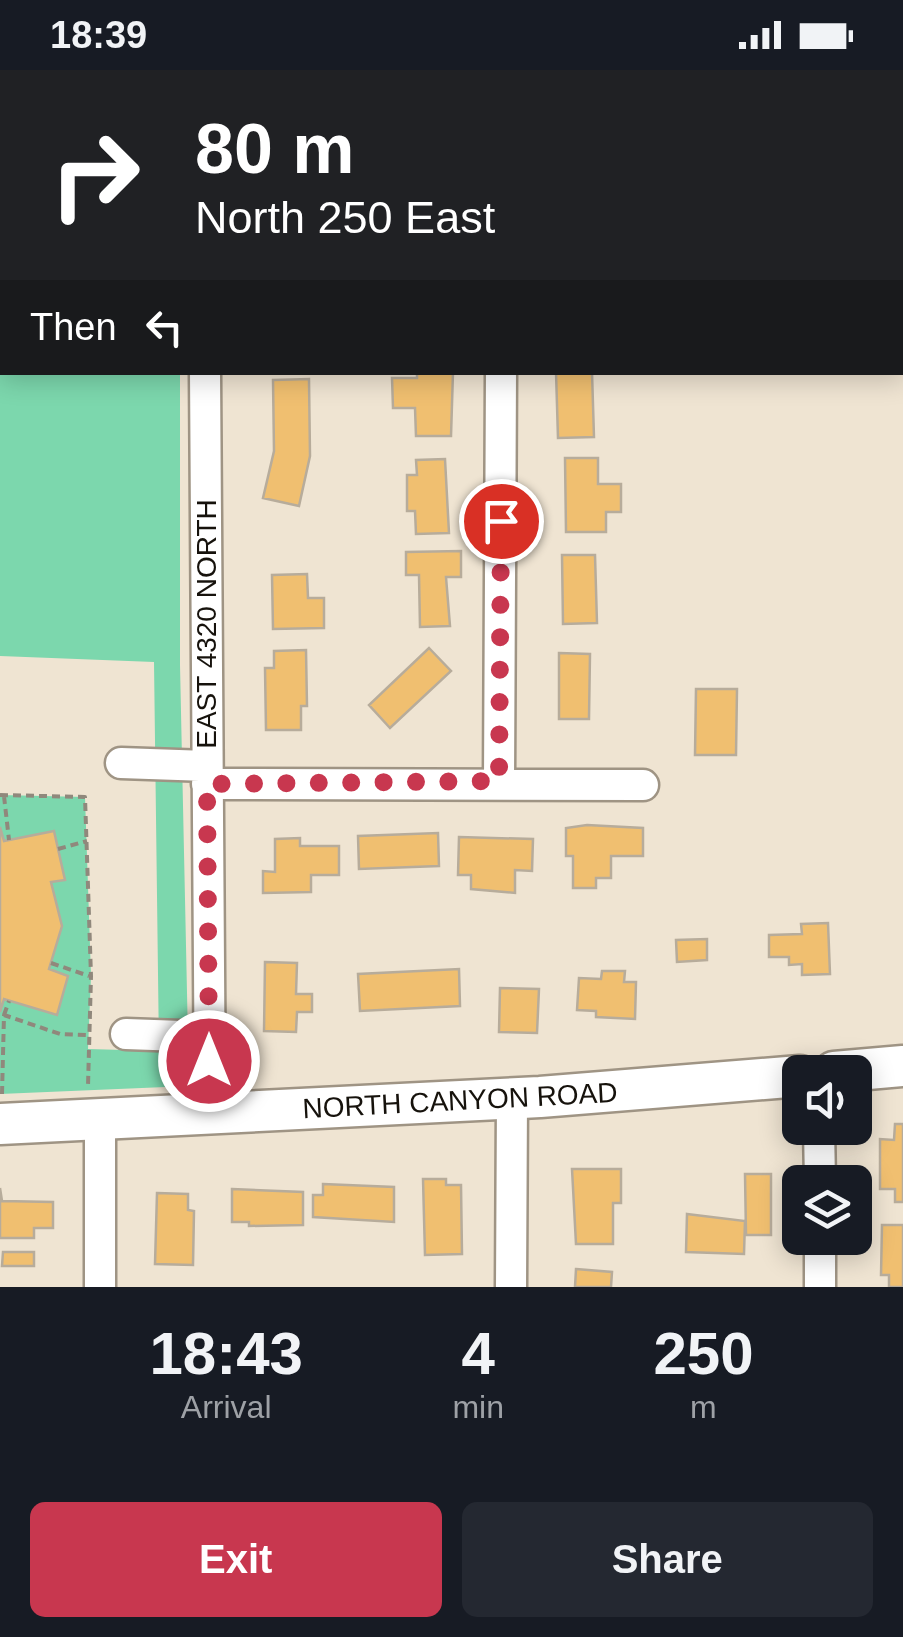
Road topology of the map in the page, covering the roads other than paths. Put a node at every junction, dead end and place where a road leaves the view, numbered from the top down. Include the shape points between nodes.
1 (205, 375) edge
2 (502, 375) edge
3 (121, 763) dead end
4 (207, 775) junction
5 (499, 781) junction
6 (643, 784) dead end
7 (126, 1034) dead end
8 (209, 1037) junction
9 (903, 1066) edge
10 (872, 1069) edge
11 (782, 1077) edge
12 (512, 1099) junction
13 (94, 1104) junction
14 (1, 1109) edge
15 (210, 1114) junction
16 (820, 1255) edge
17 (100, 1287) edge
18 (510, 1287) edge
19 (820, 1287) edge

1 - 4 street, EAST 4320 NORTH
2 - 5 street
3 - 4 street
4 - 5 street
4 - 8 street, EAST 4320 NORTH
5 - 6 street
7 - 8 street
8 - 15 street, EAST 4320 NORTH
9 - 10 main road
11 - 12 main road, NORTH CANYON ROAD
12 - 15 main road, NORTH CANYON ROAD
12 - 18 street
13 - 14 main road, NORTH CANYON ROAD
13 - 15 main road, NORTH CANYON ROAD
13 - 17 street
16 - 19 street

